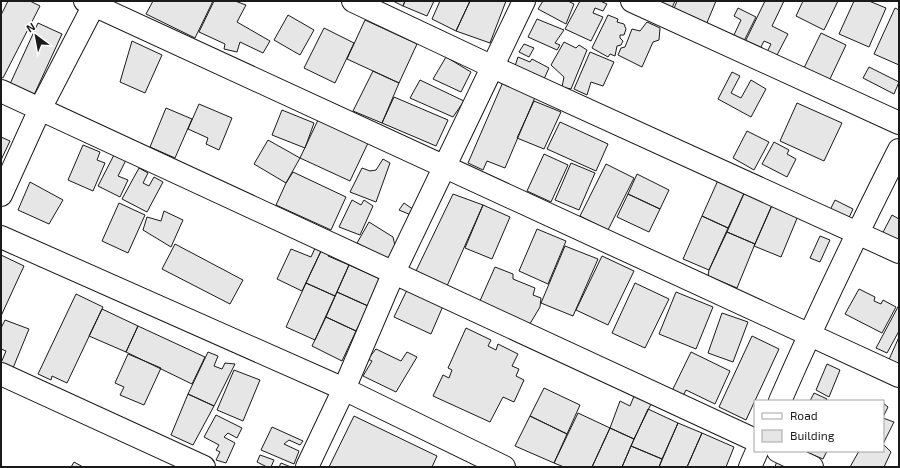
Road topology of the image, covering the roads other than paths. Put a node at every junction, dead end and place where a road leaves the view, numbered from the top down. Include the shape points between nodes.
1 (353, 1) edge
2 (524, 1) edge
3 (632, 1) edge
4 (92, 2) edge
5 (493, 67) junction
6 (1, 91) edge
7 (40, 109) junction
8 (899, 123) edge
9 (899, 150) edge
10 (445, 167) junction
11 (1, 195) edge
12 (857, 232) junction
13 (1, 237) edge
14 (899, 252) edge
15 (394, 272) junction
16 (809, 334) junction
17 (1, 374) edge
18 (899, 376) edge
19 (344, 389) junction
20 (780, 400) edge
21 (754, 440) edge
22 (757, 452) edge
23 (780, 452) edge
24 (204, 467) edge
25 (306, 467) edge
26 (504, 467) edge
27 (750, 467) edge
28 (812, 467) edge

1 - 5 street
2 - 5 street
3 - 8 street
4 - 7 street
4 - 10 street
5 - 10 street
5 - 12 street
6 - 7 street
7 - 11 street
7 - 15 street
9 - 12 street
10 - 15 street
10 - 16 street
12 - 14 street
12 - 16 street
13 - 19 street
15 - 19 street
15 - 21 street
16 - 18 street
16 - 20 street
17 - 24 street
19 - 25 street
19 - 26 street
22 - 27 street
23 - 28 street

